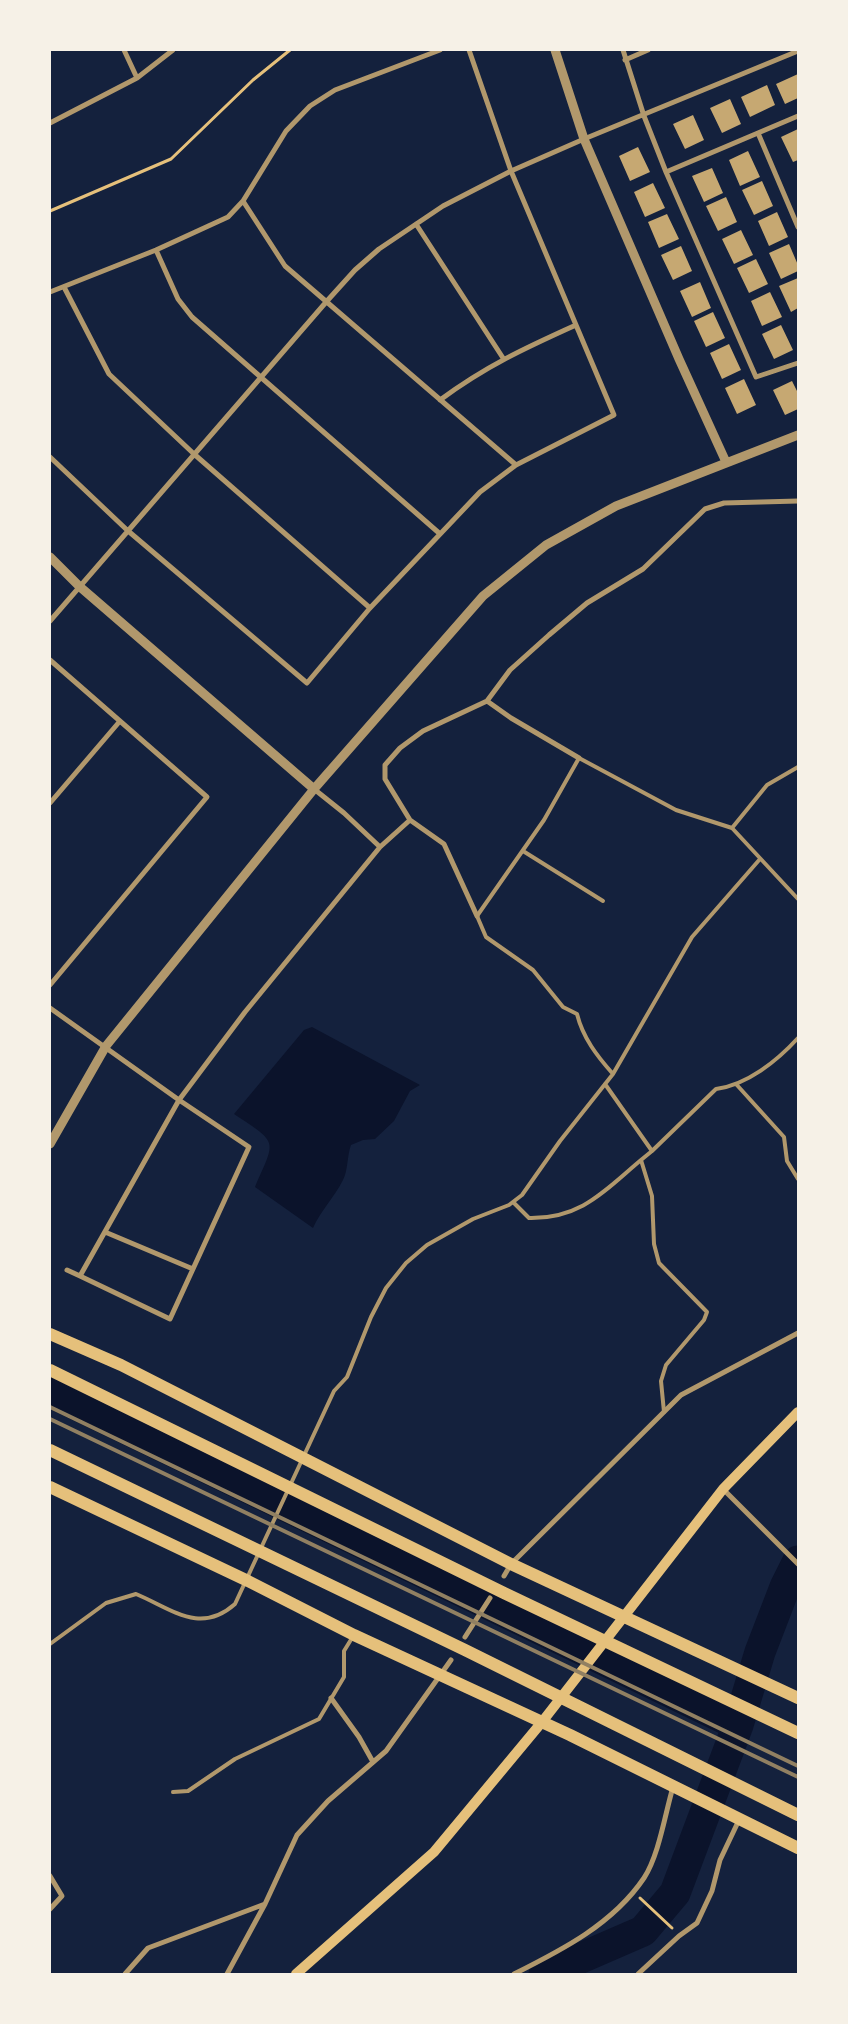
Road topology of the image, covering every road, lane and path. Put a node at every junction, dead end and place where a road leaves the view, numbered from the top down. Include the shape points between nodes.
1 (124, 50) edge
2 (173, 50) edge
3 (290, 50) edge
4 (440, 50) edge
5 (469, 50) edge
6 (555, 50) edge
7 (623, 50) edge
8 (648, 50) edge
9 (798, 51) edge
10 (625, 60) junction
11 (137, 78) junction
12 (644, 116) junction
13 (798, 116) edge
14 (50, 123) edge
15 (758, 133) junction
16 (584, 139) junction
17 (511, 171) junction
18 (666, 172) junction
19 (243, 201) junction
20 (50, 212) edge
21 (416, 224) junction
22 (798, 227) edge
23 (156, 250) junction
24 (64, 287) junction
25 (50, 292) edge
26 (327, 301) junction
27 (576, 325) junction
28 (503, 358) junction
29 (798, 363) edge
30 (261, 379) junction
31 (440, 400) junction
32 (798, 435) edge
33 (194, 454) junction
34 (50, 457) edge
35 (726, 462) junction
36 (516, 465) junction
37 (798, 501) edge
38 (127, 530) junction
39 (439, 533) junction
40 (50, 557) edge
41 (79, 586) junction
42 (370, 608) junction
43 (50, 621) edge
44 (50, 660) edge
45 (487, 701) junction
46 (120, 721) junction
47 (579, 758) junction
48 (798, 767) edge
49 (314, 789) junction
50 (50, 804) edge
51 (410, 820) junction
52 (732, 828) junction
53 (380, 847) junction
54 (523, 851) junction
55 (760, 859) junction
56 (798, 899) edge
57 (603, 902) dead end
58 (477, 916) junction
59 (50, 985) edge
60 (50, 1008) edge
61 (798, 1038) edge
62 (106, 1046) junction
63 (613, 1074) junction
64 (605, 1084) junction
65 (736, 1084) junction
66 (179, 1100) junction
67 (50, 1144) edge
68 (652, 1151) junction
69 (640, 1160) junction
70 (798, 1179) edge
71 (513, 1202) junction
72 (104, 1232) junction
73 (193, 1269) junction
74 (67, 1270) dead end
75 (80, 1276) junction
76 (798, 1333) edge
77 (50, 1334) edge
78 (50, 1370) edge
79 (664, 1412) junction
80 (798, 1412) edge
81 (50, 1450) edge
82 (50, 1487) edge
83 (723, 1488) junction
84 (511, 1564) junction
85 (798, 1564) edge
86 (504, 1576) dead end
87 (490, 1598) dead end
88 (623, 1616) junction
89 (354, 1635) junction
90 (466, 1637) dead end
91 (50, 1644) edge
92 (451, 1660) dead end
93 (442, 1676) junction
94 (332, 1698) junction
95 (798, 1698) edge
96 (542, 1722) junction
97 (798, 1733) edge
98 (373, 1762) junction
99 (678, 1789) junction
100 (173, 1792) dead end
101 (798, 1815) edge
102 (737, 1818) junction
103 (798, 1848) edge
104 (50, 1876) edge
105 (638, 1897) dead end
106 (265, 1904) junction
107 (50, 1909) edge
108 (675, 1931) dead end
109 (125, 1974) edge
110 (227, 1974) edge
111 (296, 1974) edge
112 (514, 1974) edge
113 (638, 1974) edge

1 - 11 street
2 - 11 street
3 - 20 path via 253,80 171,159
4 - 19 street via 344,87 310,106 286,131
5 - 17 street
6 - 16 street
7 - 10 street
8 - 10 street
9 - 12 street
10 - 12 street
11 - 14 street
12 - 16 street
12 - 18 street
13 - 15 street
15 - 18 street
15 - 22 street
16 - 17 street
16 - 35 street
17 - 21 street via 443,206
17 - 27 street
18 - 29 street via 756,377
19 - 23 street via 228,217
19 - 26 street via 285,266
21 - 26 street via 355,270
21 - 28 street
23 - 24 street
23 - 30 street via 178,299 192,317
24 - 25 street
24 - 33 street via 109,374
26 - 30 street
26 - 31 street
27 - 28 street
27 - 36 street via 614,415
28 - 31 street
30 - 33 street
30 - 39 street
31 - 36 street
32 - 35 street
33 - 38 street
33 - 42 street
34 - 38 street
35 - 49 street via 616,506 546,545 483,596
36 - 39 street via 480,492
37 - 45 street via 724,503 705,509 644,569 587,603 549,635 510,670
38 - 41 street
38 - 42 street via 307,683
39 - 42 street
40 - 41 street
41 - 43 street
41 - 49 street
44 - 46 street
45 - 47 street
45 - 51 street via 423,731 400,748 385,765 385,779
46 - 50 street
46 - 59 street via 207,797
47 - 52 lane via 676,810
47 - 54 lane
48 - 52 lane via 767,785
49 - 53 street
49 - 62 street
51 - 53 street
51 - 58 street via 444,844
52 - 55 lane
53 - 66 street via 245,1012
54 - 57 lane
54 - 58 lane
55 - 56 lane
55 - 63 lane via 692,937
58 - 63 lane via 486,937 533,970 563,1007 577,1014 596,1055
60 - 62 street
61 - 65 lane via 753,1076
62 - 66 street
62 - 67 street
63 - 64 lane
64 - 68 lane
64 - 71 lane via 522,1195
65 - 68 lane via 716,1089
65 - 70 lane via 784,1136 787,1161
66 - 72 street
66 - 73 street via 249,1147
68 - 69 lane
69 - 71 lane via 572,1213 548,1219 529,1218
69 - 79 lane via 652,1196 654,1244 659,1263 707,1312 704,1320 666,1365 661,1381
71 - 91 lane via 473,1218 427,1245 406,1263 386,1288 346,1377 334,1391 235,1604 211,1619 194,1620 136,1594 106,1603
72 - 73 street
72 - 75 street
73 - 75 street via 170,1319
74 - 75 street
76 - 79 street via 680,1395
77 - 84 main road via 122,1364
78 - 97 main road
79 - 84 street
80 - 83 main road
81 - 101 main road
82 - 89 main road
83 - 85 street
83 - 88 main road via 642,1596
84 - 86 street
84 - 88 main road
87 - 90 street
88 - 95 main road
88 - 96 main road
89 - 93 main road
89 - 94 lane via 344,1651 344,1677
92 - 93 street
93 - 96 main road
93 - 98 street via 386,1750
94 - 98 street
94 - 100 lane via 319,1719 235,1759 188,1791
96 - 99 main road
96 - 111 main road via 434,1852
98 - 106 street via 328,1801 297,1835
99 - 102 main road
99 - 112 street via 645,1877 633,1891 584,1937
102 - 103 main road
102 - 113 street via 712,1891 697,1923
104 - 107 street via 62,1896
105 - 108 path
106 - 109 street via 148,1948
106 - 110 street

